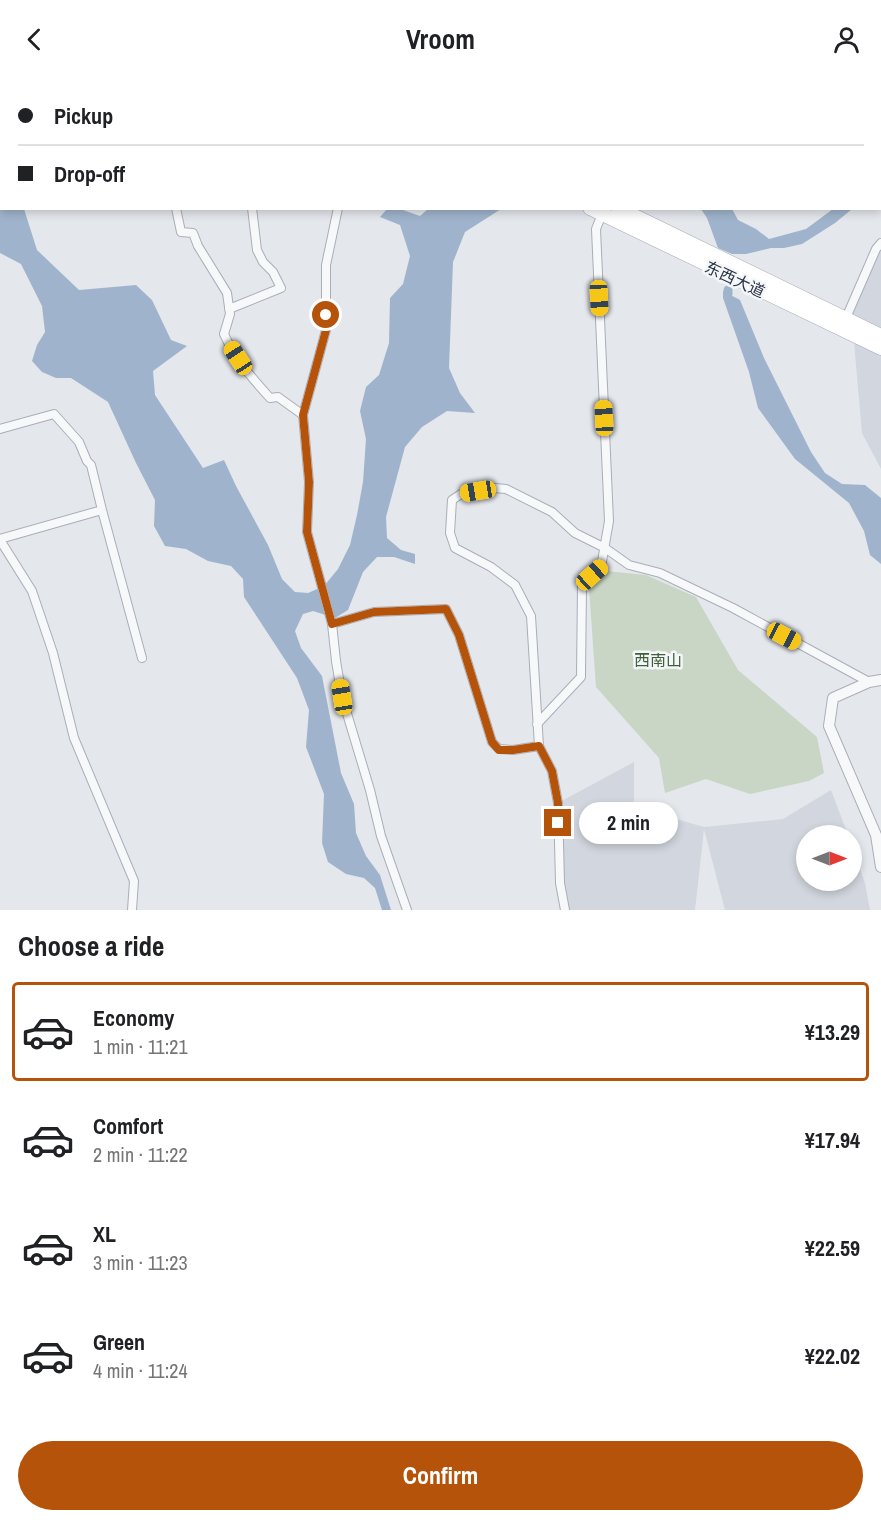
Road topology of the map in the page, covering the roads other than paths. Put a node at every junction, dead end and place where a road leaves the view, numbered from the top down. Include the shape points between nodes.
1 (176, 210) edge
2 (252, 210) edge
3 (338, 210) edge
4 (622, 210) edge
5 (596, 211) edge
6 (881, 243) edge
7 (229, 309) junction
8 (846, 318) junction
9 (881, 336) edge
10 (881, 348) edge
11 (303, 415) junction
12 (0, 429) edge
13 (102, 510) junction
14 (0, 540) edge
15 (605, 548) junction
16 (332, 624) junction
17 (142, 658) dead end
18 (881, 680) edge
19 (869, 682) junction
20 (537, 724) junction
21 (539, 746) junction
22 (881, 867) edge
23 (132, 910) edge
24 (407, 910) edge
25 (565, 910) edge

1 - 7 street via 181,232 193,233 226,292
2 - 7 street via 257,250 281,288
3 - 11 street via 326,265 326,330
4 - 8 main road, 东西大道
5 - 10 main road, 东西大道
5 - 15 street via 609,521
6 - 8 street
7 - 11 street via 224,334 248,374 270,398 278,398
8 - 9 main road, 东西大道
11 - 16 street via 309,482 307,532
12 - 13 street via 54,414 79,442 91,465
13 - 14 street
13 - 17 street
14 - 23 street via 32,591 53,653 74,738 134,881
15 - 19 street via 629,565 660,573 733,608
15 - 20 street via 601,567 582,584 581,678
15 - 20 street via 575,533 552,512 506,489 461,494 452,500 450,532 455,548 515,585 531,616
16 - 21 street via 374,612 446,609 459,635 492,742 499,750
16 - 24 street via 342,697 381,836
18 - 19 street
19 - 22 street via 833,698 829,726 876,835
20 - 21 street
21 - 25 street via 552,771 558,803

